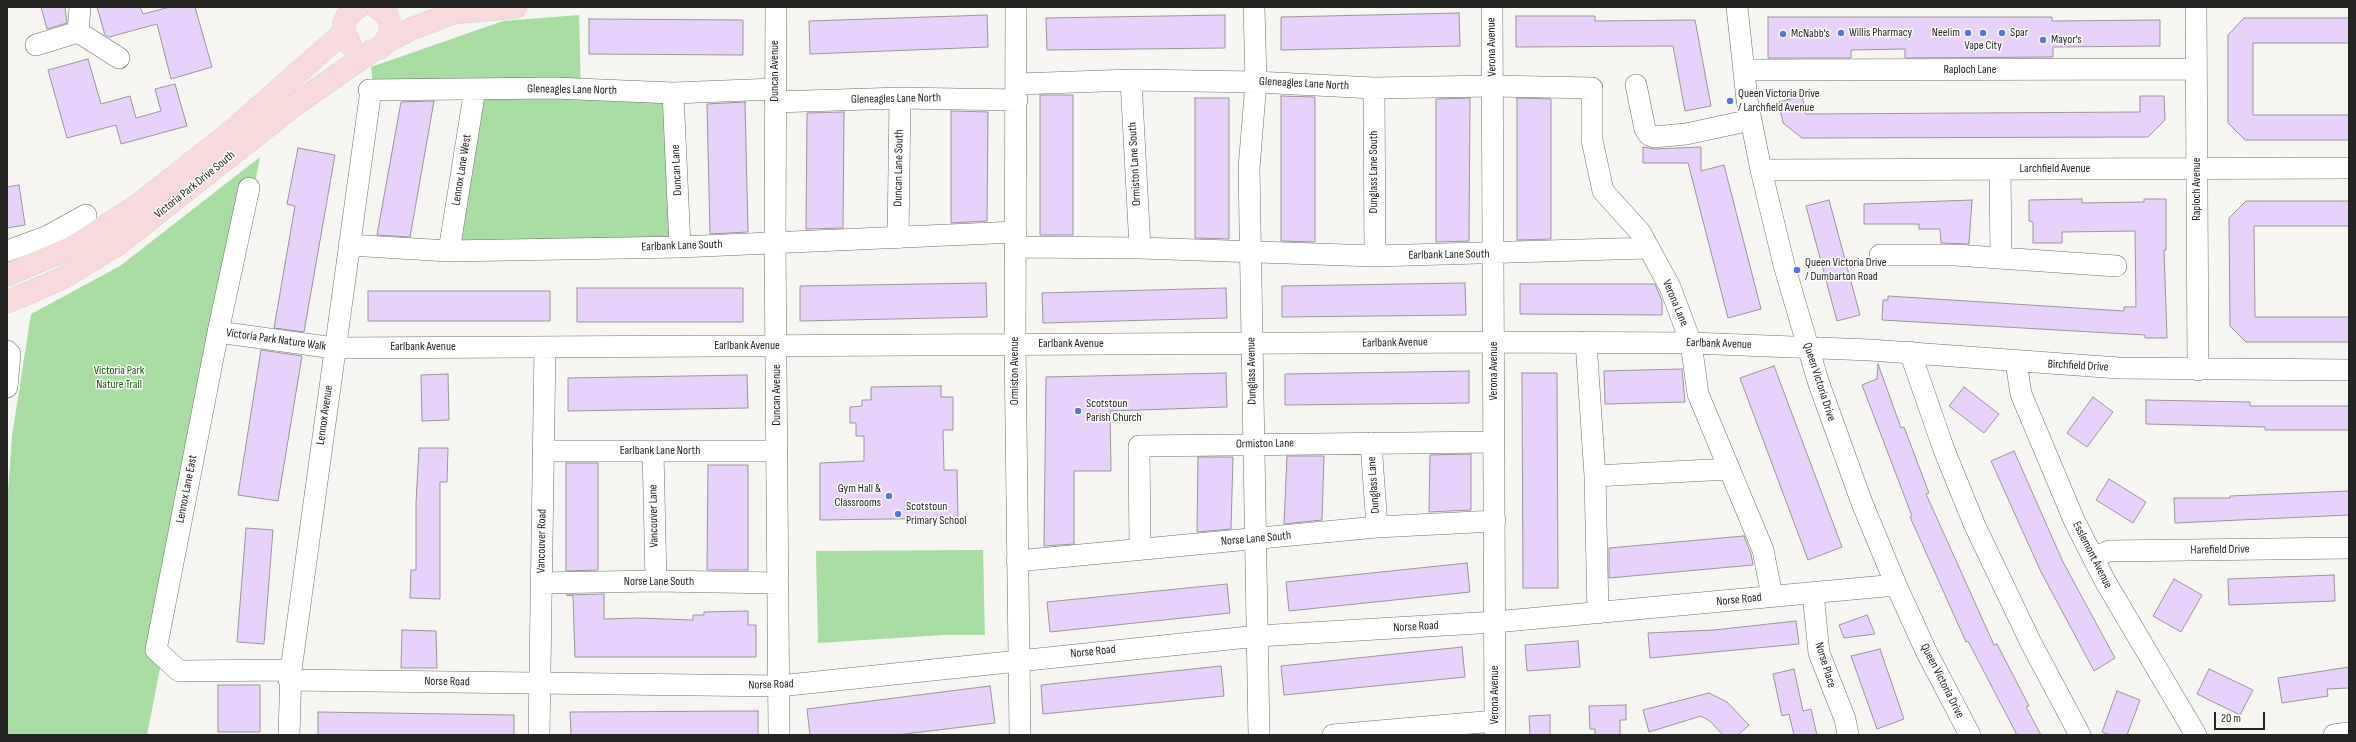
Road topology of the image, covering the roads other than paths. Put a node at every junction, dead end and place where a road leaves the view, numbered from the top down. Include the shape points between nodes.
1 (80, 7) edge
2 (378, 7) edge
3 (516, 7) edge
4 (776, 7) edge
5 (1016, 7) edge
6 (1254, 7) edge
7 (1492, 7) edge
8 (1736, 7) edge
9 (2196, 7) edge
10 (346, 17) edge
11 (78, 32) junction
12 (36, 45) dead end
13 (379, 47) junction
14 (119, 58) dead end
15 (2196, 69) junction
16 (1744, 70) junction
17 (1130, 80) junction
18 (1256, 82) junction
19 (1493, 86) junction
20 (1636, 86) dead end
21 (1374, 88) junction
22 (1592, 88) joint
23 (475, 89) junction
24 (1017, 92) junction
25 (370, 93) joint
26 (673, 93) junction
27 (775, 96) junction
28 (900, 98) junction
29 (1750, 120) junction
30 (2196, 168) junction
31 (2349, 168) edge
32 (2000, 169) junction
33 (1761, 170) junction
34 (249, 188) dead end
35 (73, 216) dead end
36 (898, 238) junction
37 (1016, 240) junction
38 (775, 243) junction
39 (349, 245) junction
40 (680, 246) junction
41 (1140, 248) junction
42 (1649, 248) junction
43 (7, 251) edge
44 (449, 251) junction
45 (1250, 251) junction
46 (1492, 254) junction
47 (1880, 255) dead end
48 (1375, 256) junction
49 (2001, 258) junction
50 (2116, 266) dead end
51 (7, 274) edge
52 (7, 302) edge
53 (218, 332) junction
54 (1494, 342) junction
55 (1586, 342) junction
56 (1691, 343) junction
57 (1015, 344) junction
58 (1251, 344) junction
59 (776, 346) junction
60 (545, 347) junction
61 (1808, 347) junction
62 (334, 348) junction
63 (7, 351) edge
64 (1910, 352) junction
65 (2016, 362) junction
66 (2198, 370) junction
67 (2349, 370) edge
68 (7, 387) edge
69 (1494, 442) junction
70 (1371, 443) junction
71 (1254, 444) junction
72 (543, 451) junction
73 (653, 451) junction
74 (777, 451) junction
75 (1729, 469) junction
76 (1596, 476) junction
77 (1495, 521) junction
78 (1377, 527) junction
79 (1255, 538) junction
80 (2349, 548) edge
81 (1140, 549) junction
82 (2093, 558) junction
83 (1017, 561) junction
84 (656, 581) junction
85 (778, 582) junction
86 (541, 583) junction
87 (1896, 585) junction
88 (1813, 593) junction
89 (1772, 596) junction
90 (1598, 613) junction
91 (1495, 622) junction
92 (1258, 636) junction
93 (1018, 660) junction
94 (290, 675) junction
95 (539, 684) junction
96 (779, 686) junction
97 (1495, 728) edge
98 (1383, 733) edge
99 (2349, 733) edge
100 (290, 735) edge
101 (539, 735) edge
102 (779, 735) edge
103 (1020, 735) edge
104 (1258, 735) edge
105 (1333, 735) edge
106 (1848, 735) edge
107 (1970, 735) edge
108 (2080, 735) edge
109 (2196, 735) edge
110 (2334, 735) edge

1 - 11 street
2 - 13 main road via 387,15 391,26
3 - 13 main road, Victoria Park Drive South via 453,14 411,29
4 - 27 street, Duncan Avenue
5 - 24 street, Ormiston Avenue
6 - 18 street, Dunglass Avenue
7 - 19 street, Verona Avenue
8 - 16 street, Queen Victoria Drive
9 - 15 street, Raploch Avenue
10 - 13 main road via 348,42 356,49
10 - 51 main road, Victoria Park Drive South via 234,130 142,202 75,246
11 - 12 street
11 - 14 street
13 - 52 main road, Victoria Park Drive South via 296,104 117,245 61,278
15 - 16 street, Raploch Lane
15 - 30 street, Raploch Avenue
16 - 29 street, Queen Victoria Drive
17 - 18 street, Gleneagles Lane North
17 - 24 street, Gleneagles Lane North
17 - 41 street, Ormiston Lane South
18 - 21 street, Gleneagles Lane North
18 - 45 street, Dunglass Avenue via 1248,168
19 - 21 street, Gleneagles Lane North
19 - 22 street, Gleneagles Lane North
19 - 46 street, Verona Avenue
20 - 29 street via 1645,129 1648,135 1654,137 1686,134
21 - 48 street, Dunglass Lane South
22 - 42 street, Verona Lane via 1592,140 1603,192 1640,232
23 - 25 street, Gleneagles Lane North
23 - 26 street, Gleneagles Lane North via 554,88
23 - 44 street, Lennox Lane West
24 - 28 street, Gleneagles Lane North
24 - 37 street, Ormiston Avenue
25 - 39 street, Lennox Avenue
26 - 27 street, Gleneagles Lane North
26 - 40 street, Duncan Lane
27 - 28 street, Gleneagles Lane North
27 - 38 street, Duncan Avenue
28 - 36 street, Duncan Lane South
29 - 33 street, Queen Victoria Drive
30 - 31 street, Larchfield Avenue
30 - 32 street, Larchfield Avenue
30 - 66 street, Raploch Avenue
32 - 33 street, Larchfield Avenue
32 - 49 street
33 - 61 street, Queen Victoria Drive via 1784,265
34 - 53 street, Lennox Lane East
35 - 43 street via 42,238
36 - 37 street, Earlbank Lane South
36 - 38 street, Earlbank Lane South
37 - 41 street, Earlbank Lane South
37 - 57 street, Ormiston Avenue
38 - 40 street, Earlbank Lane South
38 - 59 street, Duncan Avenue
39 - 44 street, Earlbank Lane South
39 - 62 street, Lennox Avenue
40 - 44 street, Earlbank Lane South
41 - 45 street, Earlbank Lane South
42 - 46 street, Earlbank Lane South
42 - 56 street, Verona Lane via 1670,287
45 - 48 street, Earlbank Lane South
45 - 58 street, Dunglass Avenue
46 - 48 street, Earlbank Lane South
46 - 54 street, Verona Avenue
47 - 49 street via 1940,254
49 - 50 street
53 - 62 street, Victoria Park Nature Walk
53 - 94 street, Lennox Lane East via 156,650 179,671
54 - 55 street, Earlbank Avenue
54 - 58 street, Earlbank Avenue
54 - 69 street, Verona Avenue
55 - 56 street, Earlbank Avenue
55 - 76 street
56 - 61 street, Earlbank Avenue
56 - 75 street, Verona Lane via 1698,394
57 - 58 street, Earlbank Avenue
57 - 59 street, Earlbank Avenue
57 - 83 street, Ormiston Avenue
58 - 71 street, Dunglass Avenue
59 - 60 street, Earlbank Avenue
59 - 74 street, Duncan Avenue
60 - 62 street, Earlbank Avenue
60 - 72 street, Vancouver Road
61 - 64 street, Birchfield Drive
61 - 87 street, Queen Victoria Drive via 1841,448
62 - 94 street, Lennox Avenue
63 - 68 street via 10,354
64 - 65 street, Birchfield Drive
64 - 108 street via 1944,450 1976,526 2031,643
65 - 66 street, Birchfield Drive
65 - 82 street, Esslemont Avenue via 2018,380 2030,416 2055,478
66 - 67 street, Birchfield Drive
69 - 70 street, Ormiston Lane
69 - 77 street, Verona Avenue
70 - 71 street, Ormiston Lane
70 - 78 street, Dunglass Lane
71 - 79 street, Dunglass Avenue
71 - 81 street, Ormiston Lane via 1139,446
72 - 73 street, Earlbank Lane North
72 - 86 street, Vancouver Road
73 - 74 street, Earlbank Lane North
73 - 84 street, Vancouver Lane
74 - 85 street, Duncan Avenue
75 - 76 street
75 - 89 street, Verona Lane via 1763,550
76 - 90 street
77 - 78 street, Norse Lane South
77 - 91 street, Verona Avenue
78 - 79 street, Norse Lane South
79 - 81 street, Norse Lane South
79 - 92 street, Dunglass Avenue
80 - 82 street, Harefield Drive via 2109,551
81 - 83 street, Norse Lane South
82 - 109 street, Esslemont Avenue
83 - 93 street, Ormiston Avenue
84 - 85 street, Norse Lane South
84 - 86 street, Norse Lane South
85 - 96 street, Duncan Avenue
86 - 95 street, Vancouver Road
87 - 88 street, Norse Road
87 - 107 street, Queen Victoria Drive via 1926,651
88 - 89 street, Norse Road
88 - 106 street, Norse Place via 1819,653 1845,719
89 - 90 street, Norse Road
90 - 91 street, Norse Road
91 - 92 street, Norse Road
91 - 97 street, Verona Avenue
92 - 93 street, Norse Road
92 - 104 street, Dunglass Avenue
93 - 96 street, Norse Road
93 - 103 street, Ormiston Avenue
94 - 95 street, Norse Road
94 - 100 street, Lennox Avenue
95 - 96 street, Norse Road
95 - 101 street, Vancouver Road
96 - 102 street, Duncan Avenue
97 - 98 street
98 - 105 street
99 - 110 street

